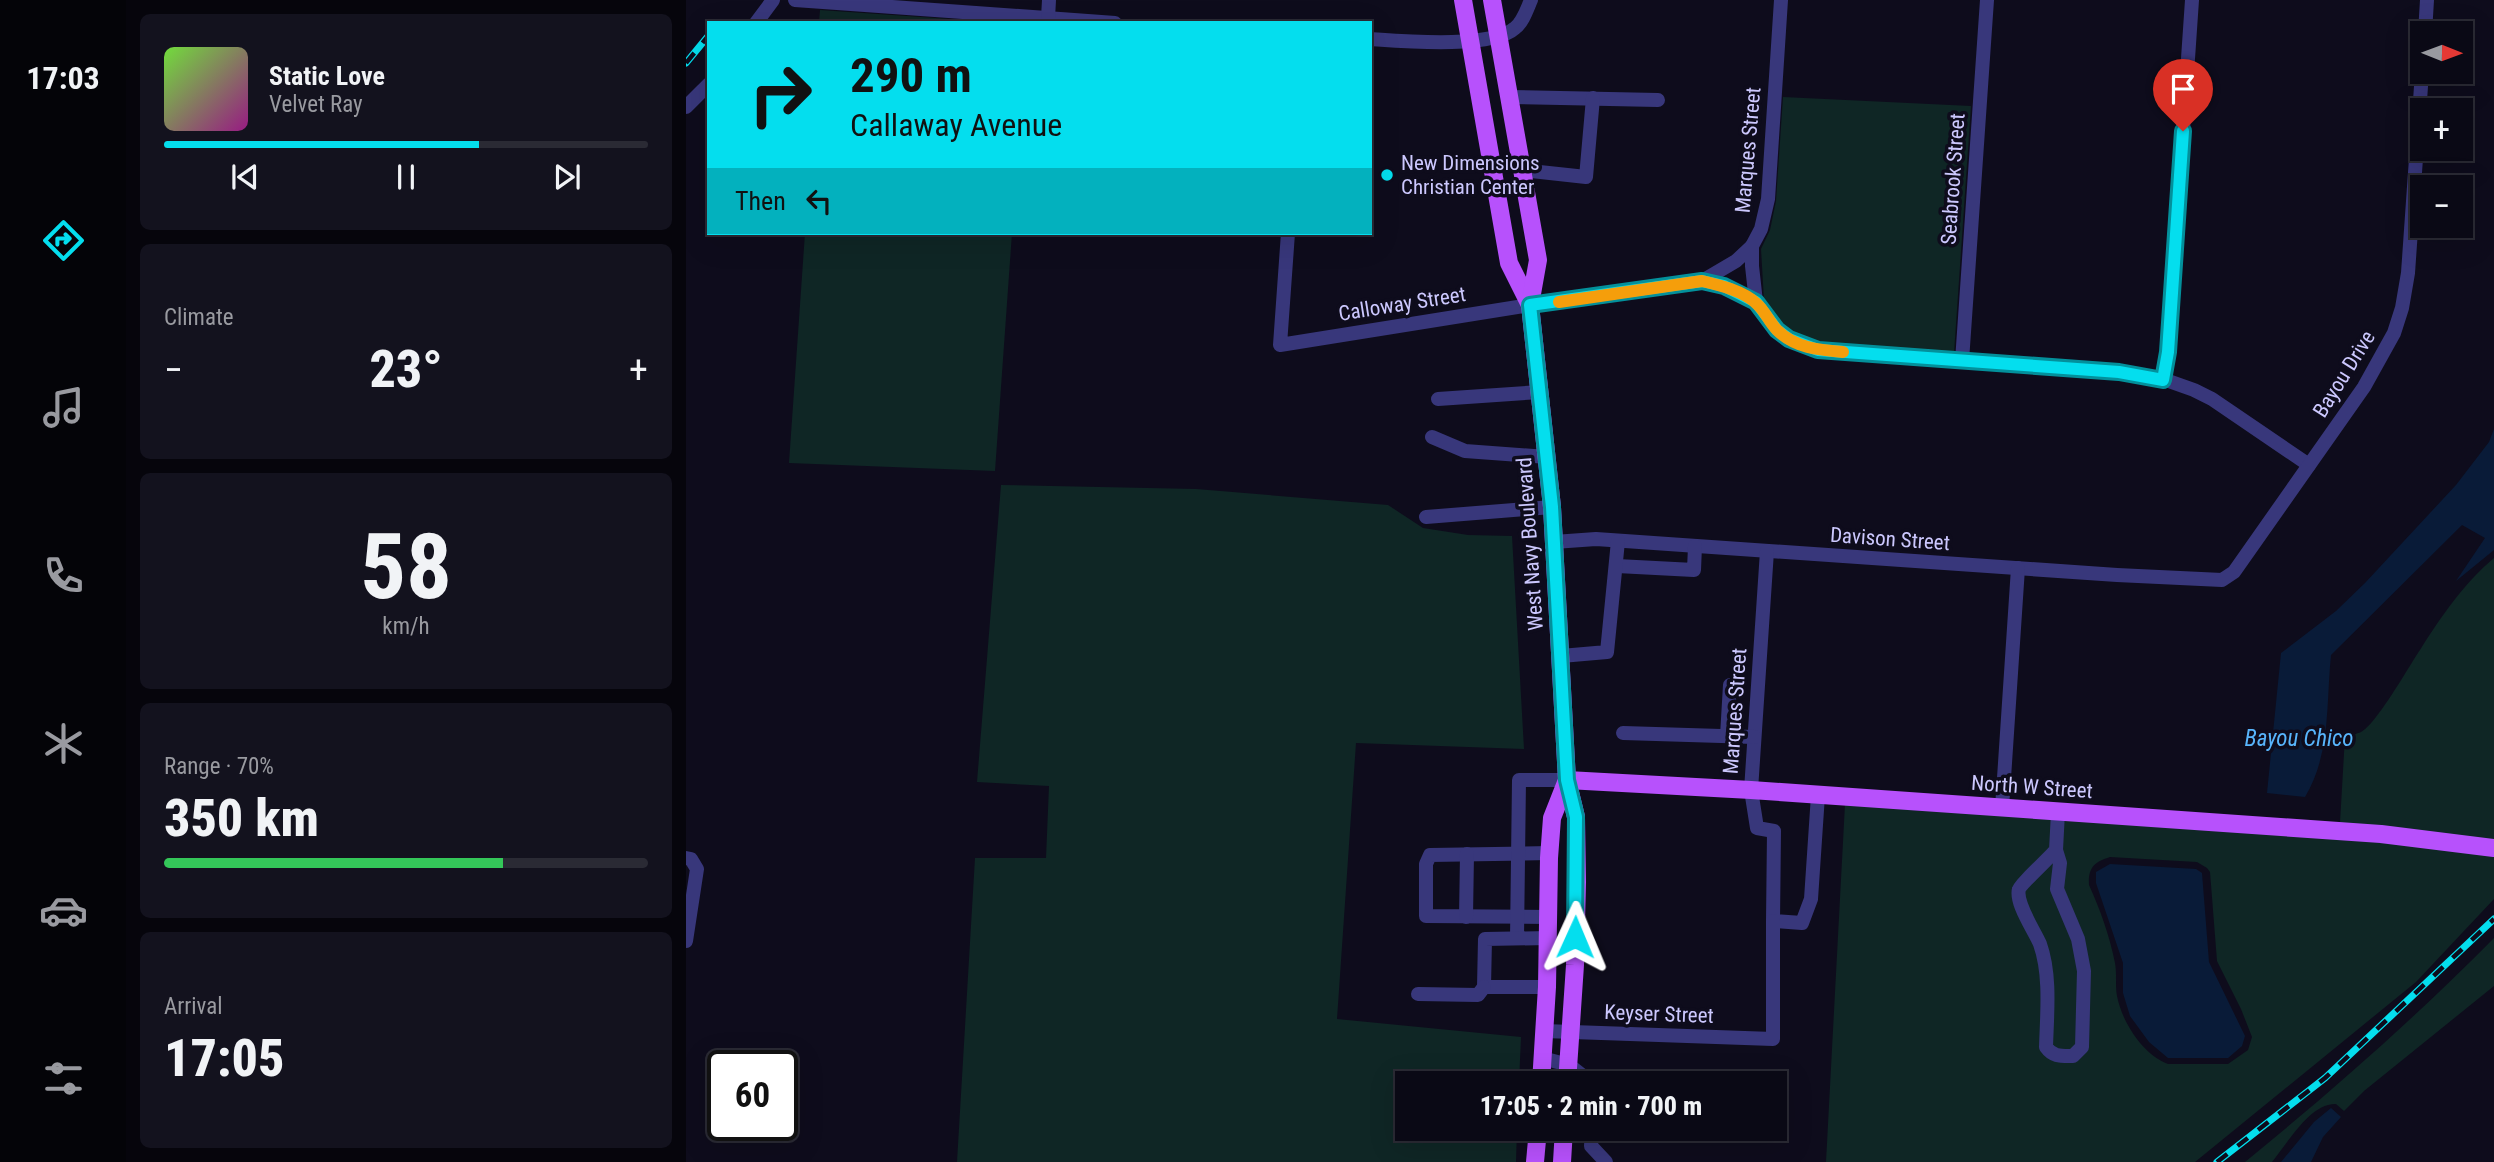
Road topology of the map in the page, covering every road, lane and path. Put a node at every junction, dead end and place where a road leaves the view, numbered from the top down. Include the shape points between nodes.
1 (773, 0) edge
2 (795, 0) edge
3 (800, 0) edge
4 (1049, 0) edge
5 (1463, 0) edge
6 (1492, 0) edge
7 (1531, 0) edge
8 (1781, 0) edge
9 (1987, 0) edge
10 (2192, 0) edge
11 (2427, 0) edge
12 (874, 3) edge
13 (1048, 18) junction
14 (757, 21) edge
15 (1088, 21) edge
16 (2426, 21) edge
17 (1497, 36) junction
18 (1372, 40) edge
19 (1470, 40) junction
20 (2421, 84) edge
21 (707, 86) edge
22 (1508, 97) junction
23 (1593, 98) junction
24 (1658, 100) dead end
25 (686, 107) edge
26 (1521, 170) junction
27 (1288, 235) edge
28 (1752, 246) junction
29 (1702, 281) junction
30 (1756, 302) junction
31 (1530, 305) junction
32 (1962, 361) junction
33 (2163, 380) junction
34 (1540, 392) junction
35 (1438, 399) dead end
36 (1432, 437) dead end
37 (1547, 457) junction
38 (2309, 465) junction
39 (1552, 507) junction
40 (1426, 517) dead end
41 (1618, 541) junction
42 (1554, 542) junction
43 (1695, 546) junction
44 (1767, 551) junction
45 (1617, 566) junction
46 (2018, 568) junction
47 (2222, 580) joint
48 (1561, 656) junction
49 (1730, 685) dead end
50 (1623, 733) dead end
51 (1727, 736) junction
52 (1755, 737) junction
53 (1567, 780) junction
54 (1751, 790) junction
55 (1818, 795) junction
56 (2002, 808) junction
57 (2058, 812) junction
58 (2494, 848) edge
59 (2056, 850) junction
60 (1518, 853) junction
61 (1549, 853) junction
62 (1467, 854) junction
63 (686, 858) edge
64 (2038, 870) junction
65 (2057, 889) junction
66 (1466, 917) junction
67 (1485, 917) junction
68 (1518, 917) junction
69 (1549, 917) junction
70 (1773, 921) junction
71 (1548, 937) junction
72 (1485, 939) junction
73 (1517, 939) junction
74 (686, 941) edge
75 (1484, 987) junction
76 (1547, 987) junction
77 (1418, 994) dead end
78 (1544, 1031) junction
79 (1571, 1032) junction
80 (1542, 1058) junction
81 (1541, 1071) edge
82 (1563, 1071) edge
83 (1568, 1071) edge
84 (1537, 1141) edge
85 (1563, 1141) edge
86 (1591, 1141) edge
87 (1535, 1162) edge
88 (1562, 1162) edge
89 (1606, 1162) edge

1 - 14 street
2 - 3 street
3 - 12 street
4 - 13 street
5 - 19 main road, West Navy Boulevard
6 - 17 main road, West Navy Boulevard
7 - 17 street via 1516,28
8 - 28 street, Marques Street via 1768,199
9 - 32 street, Seabrook Street
10 - 33 street
11 - 16 street
12 - 13 street
13 - 15 street
17 - 19 street
17 - 22 main road, West Navy Boulevard
18 - 19 street
19 - 31 main road, West Navy Boulevard via 1509,263
20 - 38 street, Bayou Drive via 2402,308 2386,352
21 - 25 street
22 - 23 street
22 - 26 main road, West Navy Boulevard
23 - 24 street
23 - 26 street via 1586,177
26 - 31 main road, West Navy Boulevard via 1538,260
27 - 31 street, Calloway Street via 1280,345
28 - 29 street
28 - 30 street, Marques Street
29 - 30 street
29 - 31 street, Calloway Street
30 - 32 street via 1777,330 1818,350
31 - 34 main road, West Navy Boulevard
32 - 33 street via 2119,372
33 - 38 street via 2212,399
34 - 35 street
34 - 37 main road, West Navy Boulevard
36 - 37 street via 1465,451
37 - 39 main road, West Navy Boulevard
38 - 47 street, Bayou Drive via 2234,572
39 - 40 street
39 - 42 main road, West Navy Boulevard
41 - 42 street, Davison Street
41 - 43 street, Davison Street
41 - 45 street
42 - 48 main road, West Navy Boulevard
43 - 44 street, Davison Street
43 - 45 street via 1694,570
44 - 46 street, Davison Street
44 - 52 street, Marques Street
45 - 48 street via 1607,652
46 - 47 street, Davison Street
46 - 56 street
48 - 53 main road, West Navy Boulevard
49 - 51 street
50 - 51 street
51 - 52 street
52 - 54 street, Marques Street
53 - 54 main road, North W Street
53 - 60 street via 1520,780
53 - 61 main road, West Navy Boulevard via 1552,817
53 - 79 main road, West Navy Boulevard via 1576,817
54 - 55 main road, North W Street
54 - 70 street, Marques Street via 1757,828 1774,831
55 - 56 main road, North W Street
55 - 70 street via 1811,899 1802,923
56 - 57 main road, North W Street
57 - 58 main road, North W Street via 2381,834
57 - 59 street
59 - 64 street
59 - 65 street via 2060,863
60 - 61 street
60 - 62 street
60 - 68 street
61 - 69 main road, West Navy Boulevard
62 - 66 street
62 - 66 street via 1430,855 1426,864 1426,916
63 - 74 street via 697,869
64 - 65 street
64 - 65 street via 2018,891 2040,946 2046,977 2046,1047 2059,1056 2074,1056 2082,1047 2084,971 2078,939
66 - 67 street
67 - 68 street
67 - 72 street
68 - 69 street
68 - 73 street
69 - 71 main road, West Navy Boulevard
70 - 79 street, Keyser Street via 1773,1039
71 - 73 street
71 - 76 main road, West Navy Boulevard
72 - 73 street
72 - 75 street
75 - 76 street
75 - 77 street via 1478,995
76 - 78 main road, West Navy Boulevard
78 - 79 street, Keyser Street
78 - 80 main road, West Navy Boulevard
79 - 83 main road, West Navy Boulevard
80 - 81 main road, West Navy Boulevard
80 - 82 street
84 - 87 main road
85 - 88 main road
86 - 89 street

